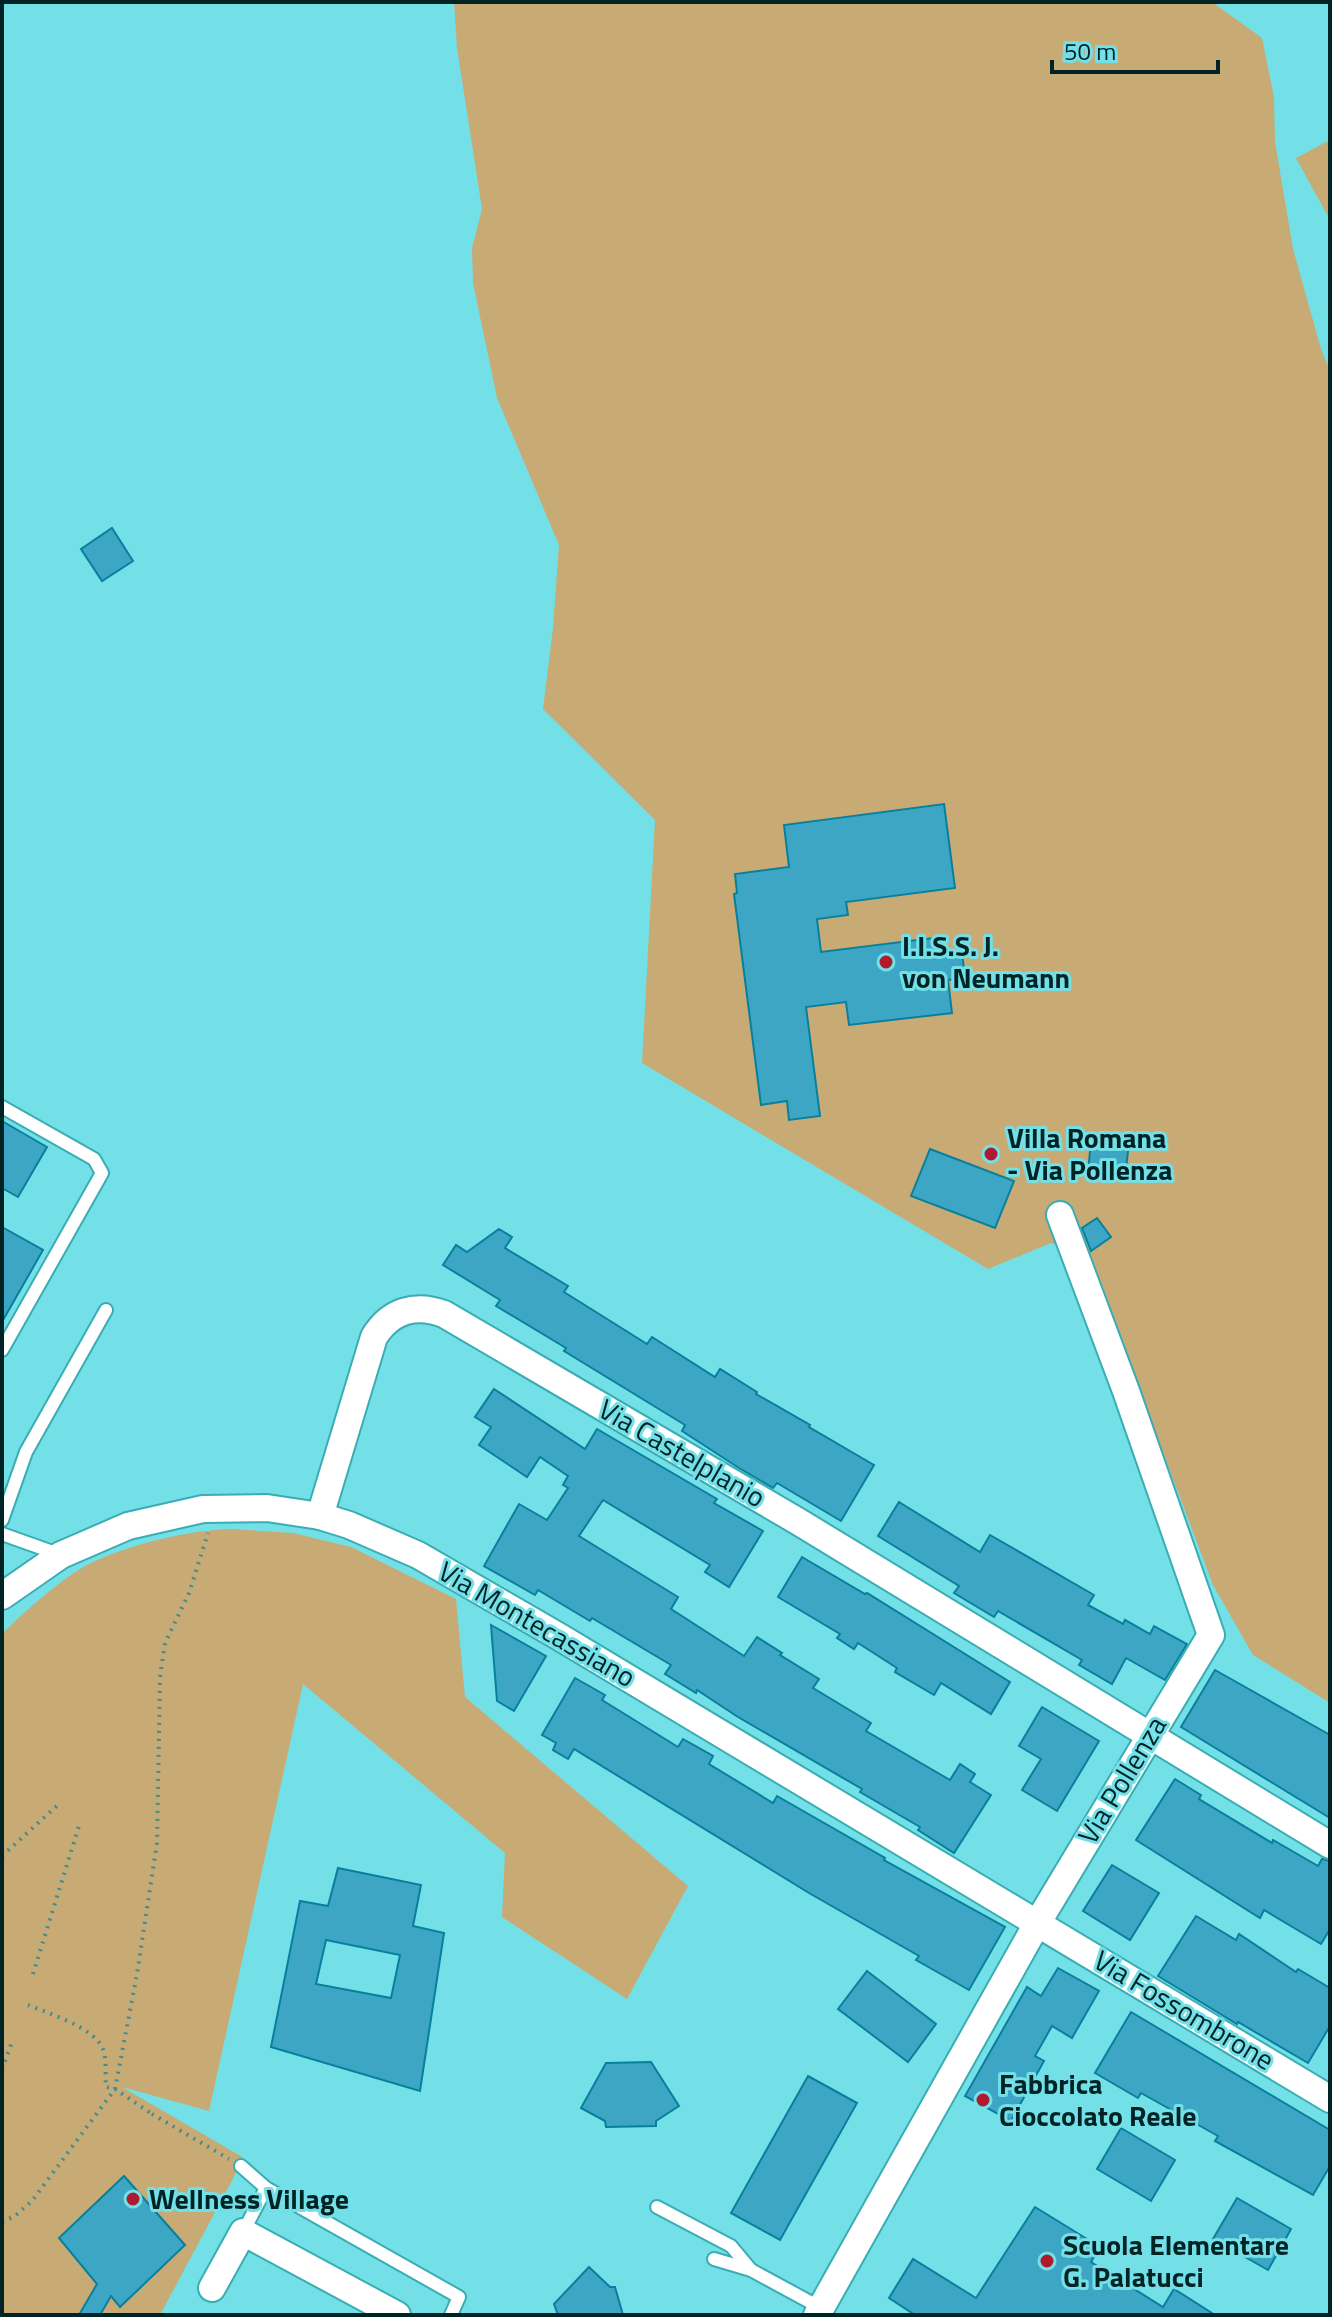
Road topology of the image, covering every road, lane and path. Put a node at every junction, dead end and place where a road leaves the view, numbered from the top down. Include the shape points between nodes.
1 (2, 1107) edge
2 (1060, 1215) dead end
3 (106, 1310) dead end
4 (2, 1350) edge
5 (320, 1516) junction
6 (2, 1520) edge
7 (209, 1527) dead end
8 (2, 1534) edge
9 (61, 1555) junction
10 (2, 1596) edge
11 (1148, 1735) junction
12 (60, 1803) dead end
13 (79, 1826) dead end
14 (1330, 1845) edge
15 (2, 1856) edge
16 (1038, 1922) junction
17 (33, 1974) dead end
18 (28, 2005) dead end
19 (12, 2042) dead end
20 (2, 2069) edge
21 (115, 2089) junction
22 (1330, 2099) edge
23 (241, 2166) joint
24 (266, 2188) junction
25 (657, 2207) dead end
26 (2, 2222) edge
27 (243, 2232) junction
28 (714, 2259) dead end
29 (751, 2270) junction
30 (212, 2288) dead end
31 (819, 2311) edge
32 (397, 2315) edge
33 (451, 2315) edge

1 - 4 lane via 94,1159 102,1173
2 - 11 street, Via Pollenza via 1211,1635
3 - 6 lane via 26,1452
5 - 9 street, Via Montecassiano via 267,1508 203,1509 128,1526
5 - 11 street, Via Castelplanio via 374,1337 398,1313 432,1310 799,1522
5 - 16 street, Via Montecassiano via 418,1555
7 - 21 path via 189,1593 165,1643 157,1843
8 - 9 lane
9 - 10 street, Via Montecassiano
11 - 14 street, Via Castelplanio
11 - 16 street, Via Pollenza
12 - 15 path
13 - 17 path
16 - 22 street, Via Fossombrone
16 - 31 street, Via Pollenza
18 - 21 path via 95,2036 104,2055 106,2087
19 - 20 path
21 - 23 path
21 - 26 path via 32,2201
23 - 24 lane
24 - 27 lane
24 - 33 lane via 459,2297
25 - 29 lane via 731,2246
27 - 30 street
27 - 32 street
28 - 29 lane
29 - 31 lane

